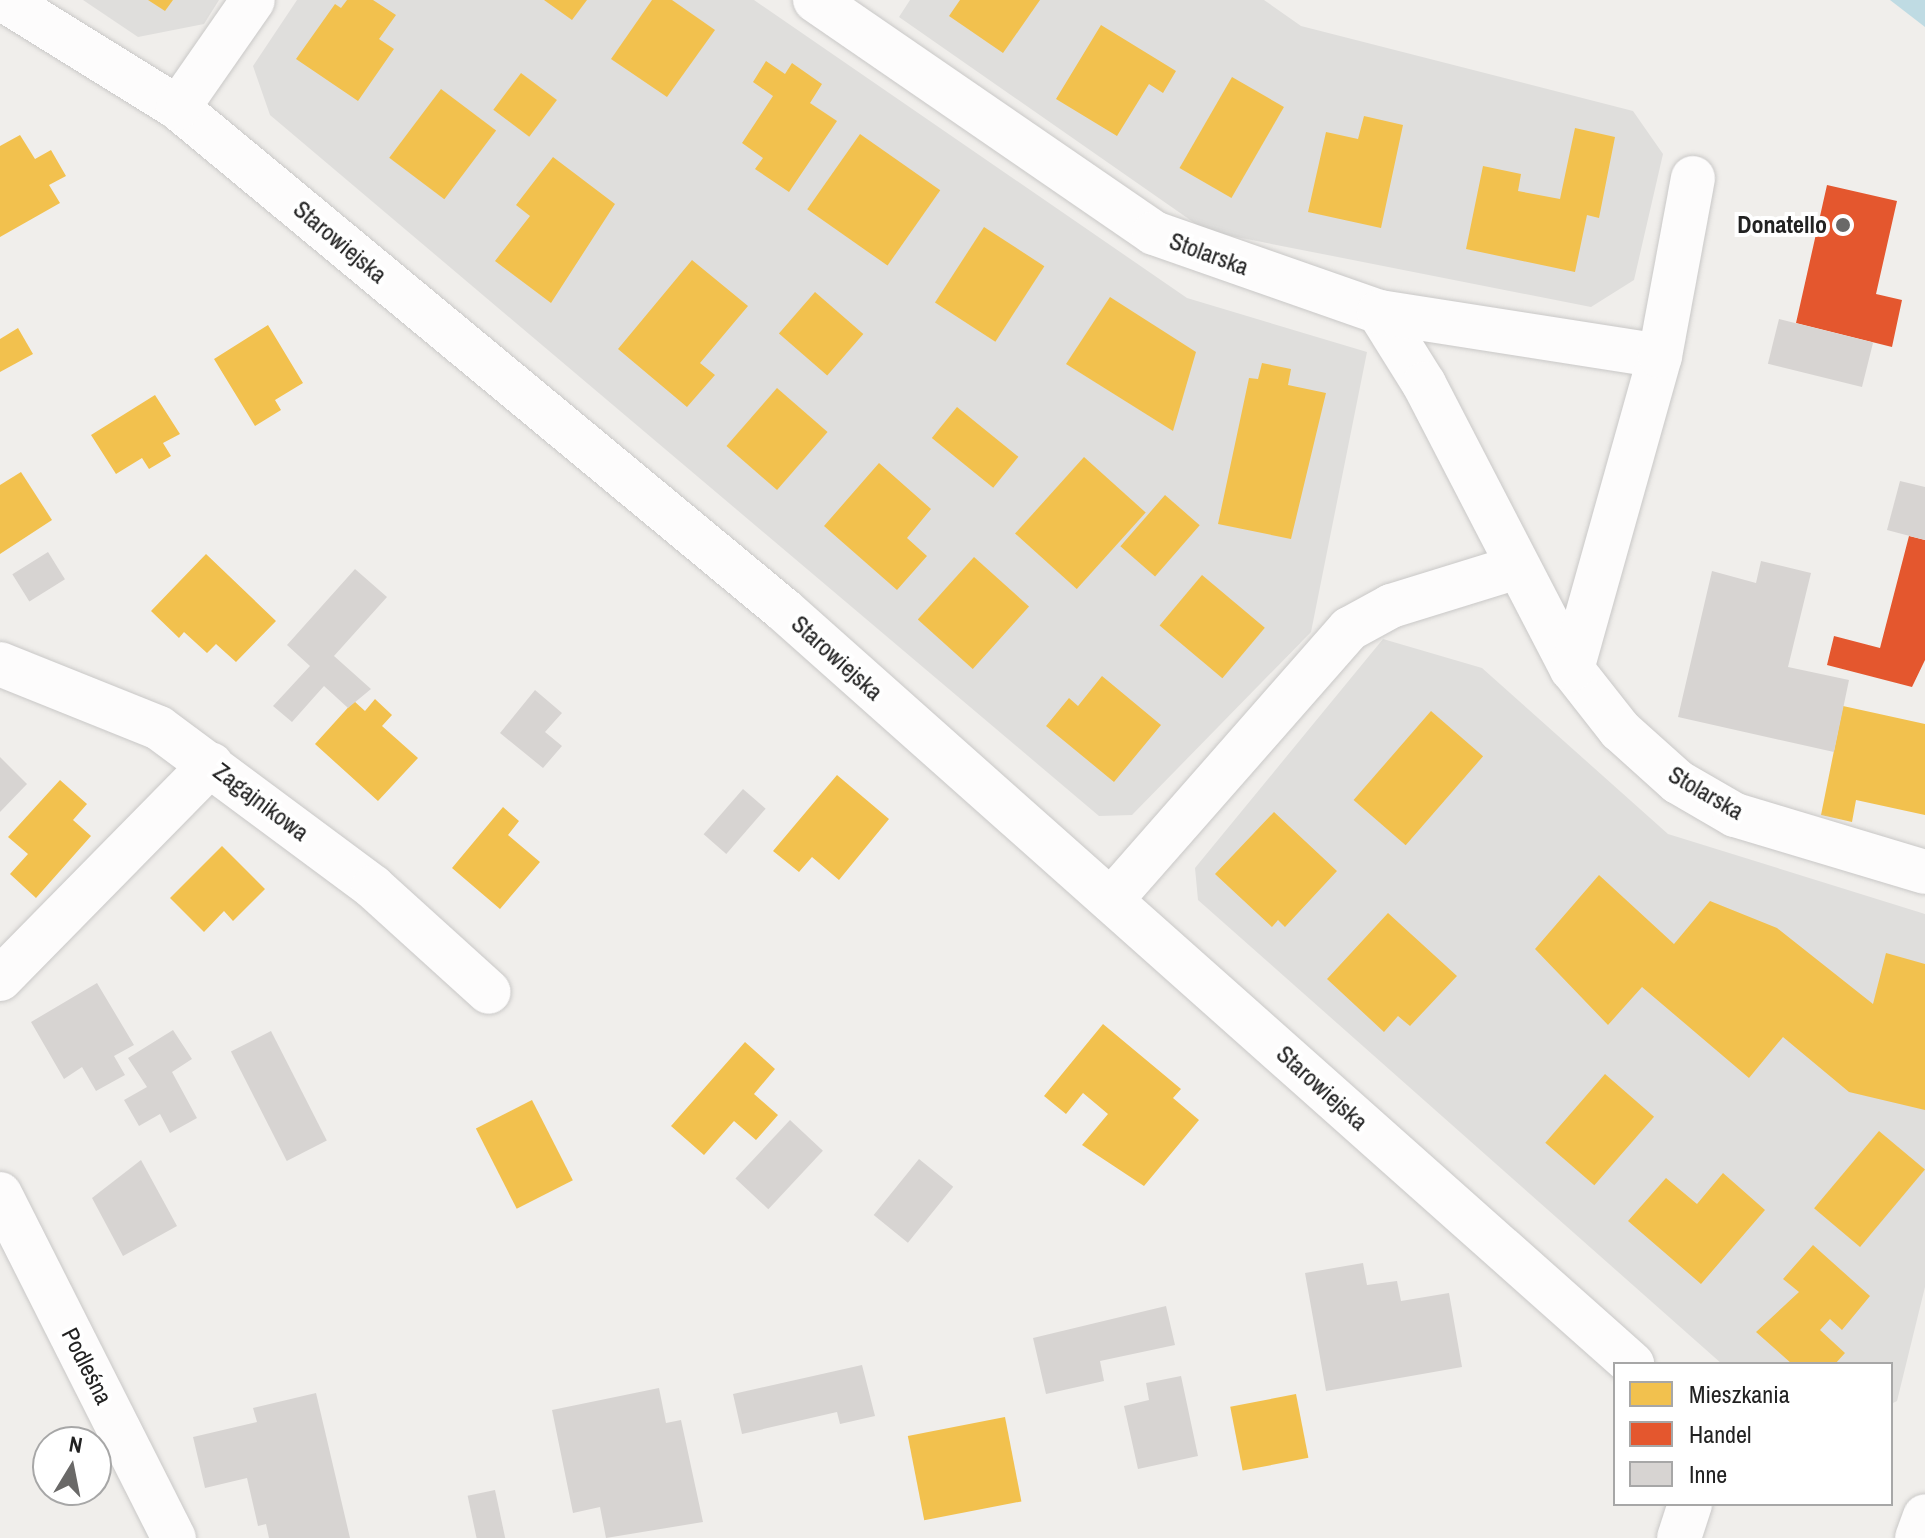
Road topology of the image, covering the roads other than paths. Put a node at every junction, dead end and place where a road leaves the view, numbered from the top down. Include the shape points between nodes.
1 (4, 0) edge
2 (253, 0) edge
3 (815, 0) edge
4 (178, 108) junction
5 (1693, 178) dead end
6 (1379, 312) junction
7 (1660, 356) junction
8 (1517, 567) junction
9 (0, 664) edge
10 (1572, 669) junction
11 (211, 764) junction
12 (1925, 872) edge
13 (1111, 900) junction
14 (0, 979) edge
15 (489, 992) dead end
16 (0, 1194) edge
17 (1630, 1362) edge
18 (1689, 1506) edge
19 (1925, 1516) edge
20 (174, 1538) edge
21 (1679, 1538) edge
22 (1917, 1538) edge

1 - 4 street, Starowiejska
2 - 4 street
3 - 6 street, Stolarska via 1154,233
4 - 13 street, Starowiejska via 784,610
5 - 7 street
6 - 7 street
6 - 8 street, Stolarska via 1424,384
7 - 10 street
8 - 10 street, Stolarska
8 - 13 street via 1391,606 1349,629
9 - 11 street, Zagajnikowa via 133,716
10 - 12 street, Stolarska via 1620,730 1689,789 1735,815
11 - 14 street
11 - 15 street, Zagajnikowa via 373,887
13 - 17 street, Starowiejska
16 - 20 street, Podleśna
18 - 21 street
19 - 22 street

